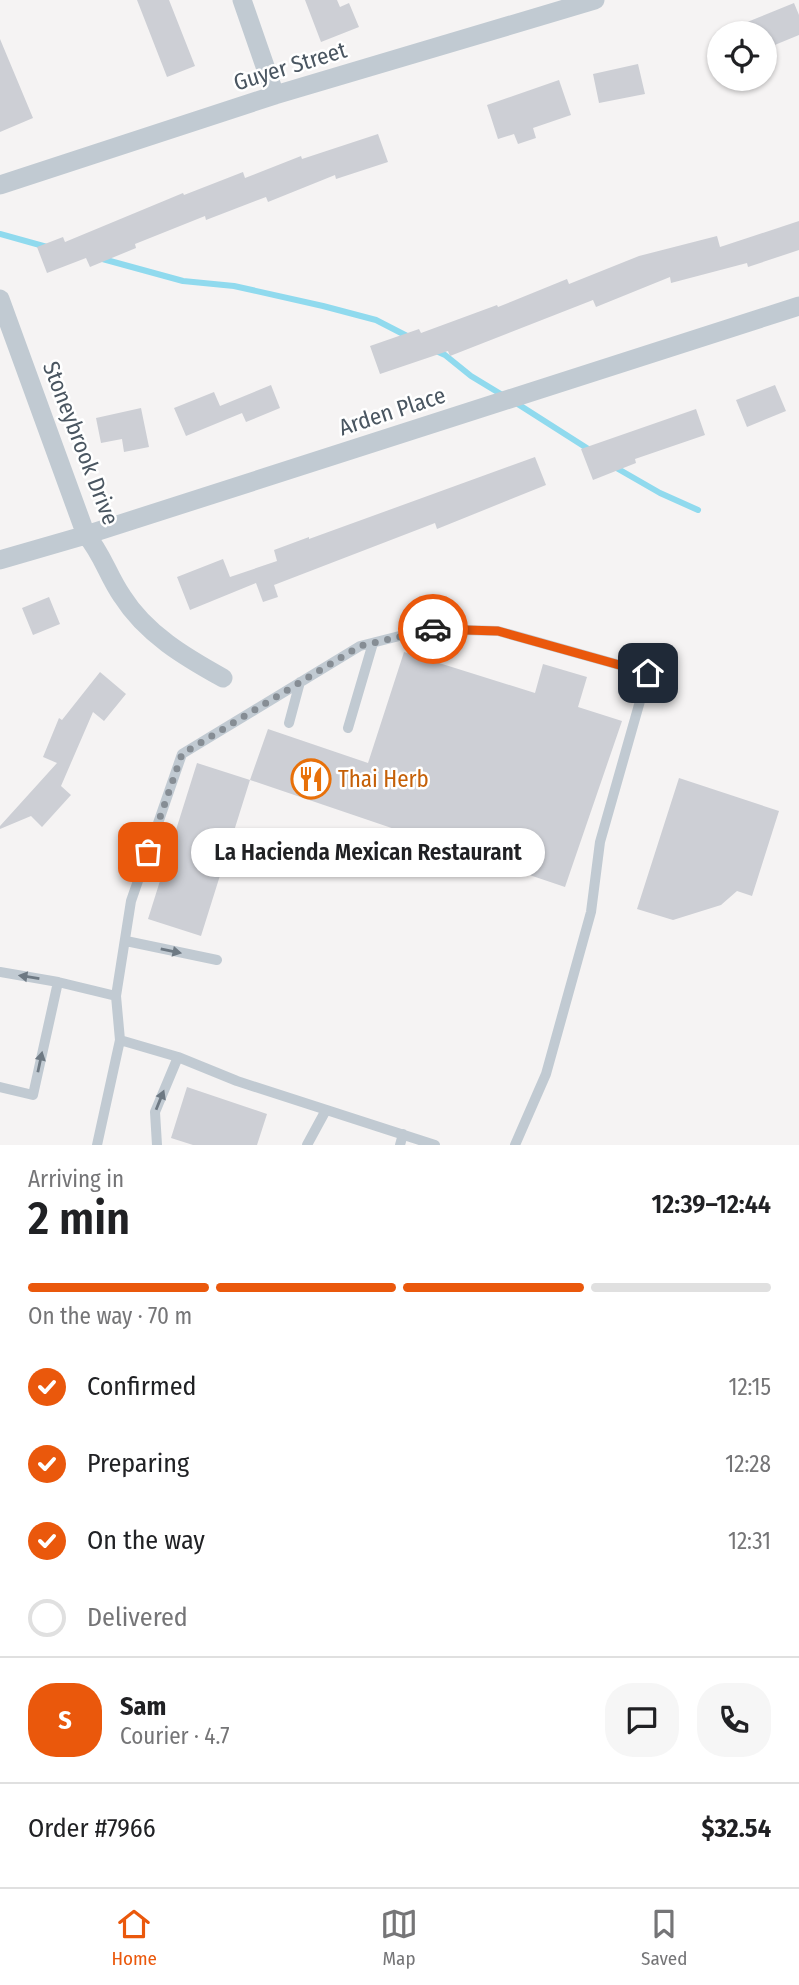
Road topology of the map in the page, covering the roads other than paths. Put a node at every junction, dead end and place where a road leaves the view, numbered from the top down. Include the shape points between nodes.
1 (242, 0) edge
2 (595, 0) edge
3 (573, 4) edge
4 (275, 96) junction
5 (0, 185) edge
6 (0, 299) edge
7 (799, 306) edge
8 (86, 535) junction
9 (0, 560) edge
10 (373, 643) junction
11 (223, 678) dead end
12 (300, 682) junction
13 (289, 723) dead end
14 (348, 728) dead end
15 (126, 941) junction
16 (217, 960) dead end
17 (0, 972) edge
18 (58, 982) junction
19 (116, 996) junction
20 (121, 1040) junction
21 (178, 1057) junction
22 (0, 1087) edge
23 (326, 1110) junction
24 (401, 1140) edge
25 (97, 1145) edge
26 (157, 1145) edge
27 (307, 1145) edge
28 (435, 1145) edge
29 (515, 1145) edge

1 - 4 street
2 - 3 street, Guyer Street
3 - 4 street, Guyer Street
4 - 5 street, Guyer Street
6 - 8 street, Stoneybrook Drive
7 - 8 street, Arden Place
8 - 9 street, Arden Place
8 - 11 street, Stoneybrook Drive via 122,597 152,631 178,653
10 - 12 lane
10 - 14 lane
10 - 29 lane via 427,629 498,631 648,673 600,842 591,912 547,1074
12 - 13 lane
12 - 15 lane via 182,754 131,901
15 -> 16 lane
15 - 19 lane
18 -> 17 lane
18 - 19 lane
22 -> 18 lane via 33,1095
19 - 20 lane
20 - 21 lane
20 - 25 lane
21 - 23 lane
26 -> 21 lane via 155,1112
23 - 24 lane
23 - 27 lane
24 - 28 lane

